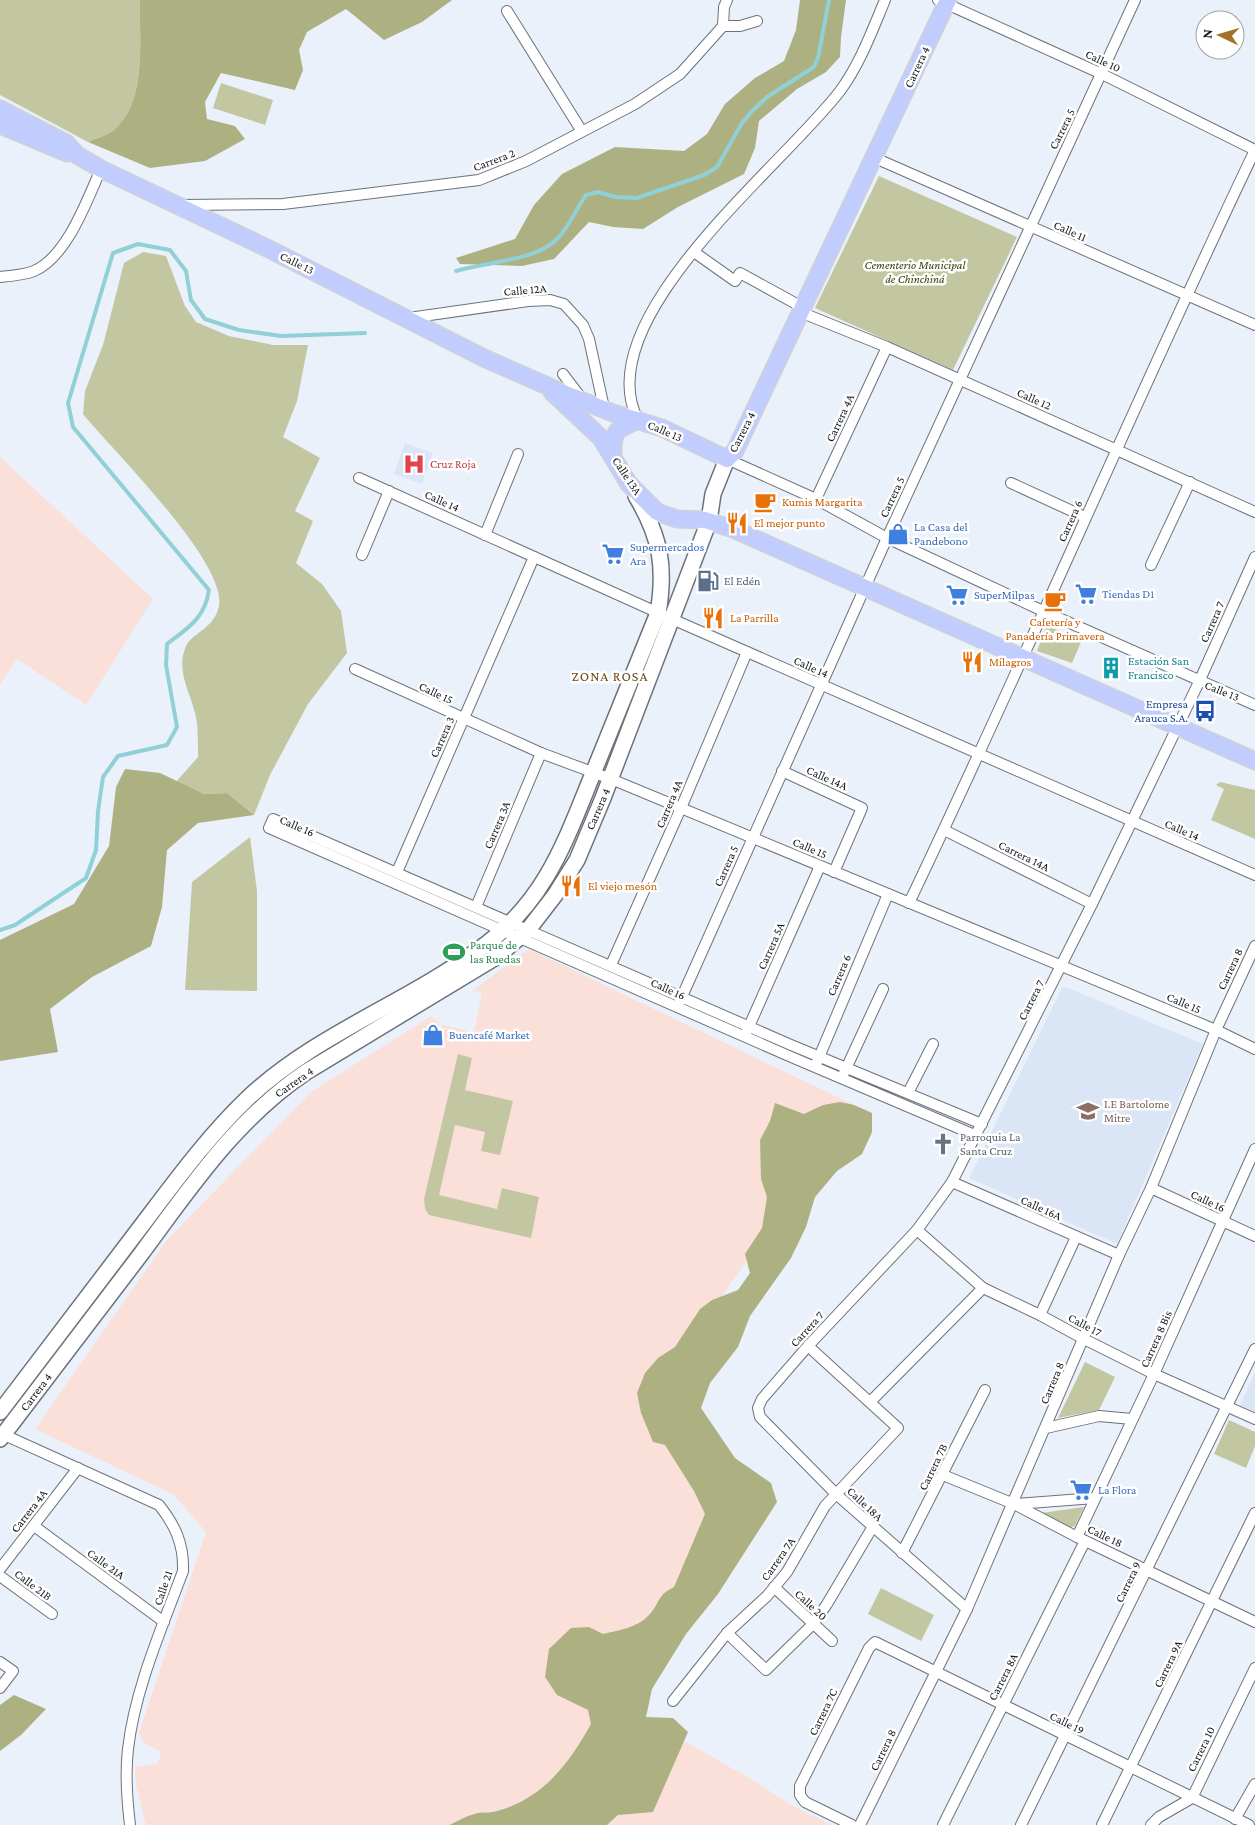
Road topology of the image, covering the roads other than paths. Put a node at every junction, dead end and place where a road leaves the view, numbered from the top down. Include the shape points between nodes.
1 (727, 0) edge
2 (885, 0) edge
3 (1135, 0) edge
4 (944, 1) edge
5 (507, 11) dead end
6 (757, 21) dead end
7 (723, 26) junction
8 (1102, 74) junction
9 (0, 109) edge
10 (0, 125) edge
11 (581, 130) junction
12 (1255, 150) edge
13 (77, 155) junction
14 (875, 158) junction
15 (101, 169) junction
16 (175, 205) junction
17 (1029, 227) junction
18 (694, 252) junction
19 (0, 277) edge
20 (1185, 295) junction
21 (801, 310) junction
22 (405, 318) junction
23 (1255, 325) edge
24 (887, 347) junction
25 (563, 374) dead end
26 (960, 380) junction
27 (547, 386) junction
28 (582, 400) junction
29 (604, 408) junction
30 (638, 420) junction
31 (1115, 449) junction
32 (518, 454) dead end
33 (613, 456) junction
34 (727, 459) junction
35 (359, 478) dead end
36 (1190, 482) junction
37 (1011, 483) dead end
38 (629, 484) junction
39 (389, 492) junction
40 (816, 500) junction
41 (1255, 512) edge
42 (1085, 517) junction
43 (709, 521) junction
44 (485, 535) junction
45 (887, 538) junction
46 (362, 555) dead end
47 (534, 557) junction
48 (1255, 557) edge
49 (1151, 565) dead end
50 (866, 586) junction
51 (1043, 611) junction
52 (658, 613) junction
53 (672, 619) junction
54 (747, 652) junction
55 (1023, 657) junction
56 (355, 669) dead end
57 (1199, 682) junction
58 (821, 685) junction
59 (1255, 705) edge
60 (464, 719) junction
61 (1178, 727) junction
62 (541, 753) junction
63 (978, 754) junction
64 (1255, 761) edge
65 (782, 771) junction
66 (594, 772) junction
67 (611, 779) junction
68 (681, 808) junction
69 (1132, 822) junction
70 (944, 830) junction
71 (752, 838) junction
72 (820, 866) junction
73 (397, 872) junction
74 (834, 872) junction
75 (1255, 875) edge
76 (888, 894) junction
77 (909, 903) junction
78 (1092, 904) junction
79 (476, 906) junction
80 (507, 926) junction
81 (524, 933) junction
82 (1255, 946) edge
83 (611, 965) junction
84 (1062, 966) junction
85 (448, 978) junction
86 (883, 989) dead end
87 (680, 1002) junction
88 (749, 1026) junction
89 (1216, 1030) junction
90 (744, 1036) junction
91 (933, 1044) dead end
92 (1255, 1048) edge
93 (819, 1056) junction
94 (815, 1067) junction
95 (847, 1068) junction
96 (842, 1079) junction
97 (908, 1093) junction
98 (982, 1124) junction
99 (977, 1136) junction
100 (1255, 1149) edge
101 (952, 1182) junction
102 (1151, 1188) junction
103 (1223, 1221) junction
104 (917, 1230) junction
105 (1255, 1236) edge
106 (1076, 1237) junction
107 (1119, 1255) junction
108 (983, 1288) junction
109 (1040, 1315) junction
110 (1084, 1339) junction
111 (808, 1346) junction
112 (1255, 1349) edge
113 (1154, 1374) junction
114 (985, 1390) dead end
115 (870, 1402) junction
116 (1227, 1406) junction
117 (758, 1408) joint
118 (0, 1412) edge
119 (1255, 1418) edge
120 (1132, 1419) junction
121 (1046, 1428) junction
122 (1, 1436) edge
123 (78, 1468) junction
124 (943, 1475) junction
125 (836, 1494) junction
126 (1095, 1498) junction
127 (1014, 1504) junction
128 (1255, 1513) edge
129 (34, 1526) junction
130 (872, 1528) junction
131 (1081, 1539) junction
132 (902, 1554) junction
133 (0, 1569) edge
134 (1148, 1570) junction
135 (0, 1576) edge
136 (774, 1587) junction
137 (1212, 1602) junction
138 (966, 1609) junction
139 (52, 1614) dead end
140 (164, 1622) junction
141 (1255, 1622) edge
142 (812, 1624) junction
143 (727, 1633) junction
144 (832, 1641) dead end
145 (875, 1642) joint
146 (0, 1662) edge
147 (1255, 1668) edge
148 (936, 1672) junction
149 (0, 1688) edge
150 (672, 1701) dead end
151 (1003, 1705) junction
152 (1066, 1737) junction
153 (1131, 1768) junction
154 (1255, 1784) edge
155 (1192, 1798) junction
156 (1235, 1819) junction
157 (130, 1825) edge
158 (852, 1825) edge
159 (860, 1825) edge
160 (943, 1825) edge
161 (1021, 1825) edge
162 (1102, 1825) edge
163 (1151, 1825) edge
164 (1249, 1825) edge

1 - 7 street
2 - 18 street via 867,45 840,91
3 - 8 street, Carrera 5
4 - 8 street, Calle 10
4 - 14 main road, Carrera 4
5 - 11 street
6 - 7 street
7 - 11 street, Carrera 2 via 680,74 635,104
8 - 12 street, Calle 10
8 - 17 street, Carrera 5
9 - 13 main road via 66,143
10 - 13 main road
11 - 16 street, Carrera 2 via 526,161 479,180 283,204
12 - 20 street, Carrera 6
13 - 15 main road, Calle 13
14 - 17 street, Calle 11
14 - 21 main road, Carrera 4
15 - 16 main road, Calle 13
15 - 19 street via 78,222 48,262 34,271
16 - 22 main road, Calle 13
17 - 20 street, Calle 11
17 - 26 street, Carrera 5
18 - 21 street, Calle 12 via 735,281 740,273
18 - 30 street via 652,310 632,355 628,390
20 - 23 street, Calle 11
20 - 31 street, Carrera 6
21 - 24 street, Calle 12
21 - 34 main road, Carrera 4 via 735,451
22 - 27 main road, Calle 13
22 - 29 street, Calle 12A via 528,301 550,300 564,304 583,325 589,338
24 - 26 street, Calle 12
24 - 40 street, Carrera 4A
25 - 28 street
26 - 31 street, Calle 12
26 - 45 street, Carrera 5
27 - 28 main road, Calle 13
27 - 33 main road, Calle 13A via 595,431
28 - 29 main road, Calle 13
29 - 30 main road, Calle 13
30 - 33 main road via 617,429 613,435
30 - 34 main road, Calle 13
31 - 36 street, Calle 12
31 - 42 street, Carrera 6
32 - 44 street
33 - 38 main road, Calle 13A
34 - 40 street, Calle 13
34 - 43 main road, Carrera 4 via 713,494
35 - 39 street, Calle 14
36 - 41 street, Calle 12
36 - 49 street
37 - 42 street
38 - 43 main road, Calle 13A via 657,512 677,519
38 - 52 main road, Carrera 4 via 649,518 661,554 663,586
39 - 44 street, Calle 14
39 - 46 street
40 - 45 street, Calle 13
42 - 51 street, Carrera 6
43 - 50 main road, Calle 13A via 728,526
43 - 53 main road, Carrera 4
44 - 47 street, Calle 14
45 - 50 street, Carrera 5
45 - 51 street, Calle 13
47 - 52 street, Calle 14
47 - 60 street, Carrera 3
48 - 57 street, Carrera 7
50 - 55 main road, Calle 13A
50 - 58 street, Carrera 5
51 - 55 street, Carrera 6
51 - 57 street, Calle 13
52 - 53 street, Calle 14
52 - 66 main road, Carrera 4
53 - 54 street, Calle 14
53 - 67 main road, Carrera 4
54 - 58 street, Calle 14
54 - 68 street, Carrera 4A
55 - 61 main road, Calle 13A
55 - 63 street, Carrera 6
56 - 60 street, Calle 15
57 - 59 street, Calle 13
57 - 61 street, Carrera 7
58 - 63 street, Calle 14
58 - 65 street, Carrera 5
60 - 62 street, Calle 15
60 - 73 street, Carrera 3
61 - 64 main road, Calle 13A
61 - 69 street, Carrera 7
62 - 66 street, Calle 15
62 - 79 street, Carrera 3A
63 - 69 street, Calle 14
63 - 70 street, Carrera 6
65 - 71 street, Carrera 5
65 - 74 street, Calle 14A via 862,808
66 - 67 street, Calle 15
66 - 80 main road, Carrera 4 via 559,856 533,896
67 - 68 street, Calle 15
67 - 81 main road, Carrera 4 via 567,878
68 - 71 street, Calle 15
68 - 83 street, Carrera 4A
69 - 75 street, Calle 14
69 - 78 street, Carrera 7
70 - 77 street, Carrera 6
70 - 78 street, Carrera 14A
71 - 72 street, Calle 15
71 - 87 street, Carrera 5
72 - 74 street, Calle 15
72 - 88 street, Carrera 5A
73 - 79 street, Calle 16
73 - 80 street, Calle 16 via 273,819 269,828
74 - 76 street, Calle 15
76 - 77 street, Calle 15
76 - 93 street, Carrera 6
77 - 84 street, Calle 15
78 - 84 street, Carrera 7
79 - 80 street, Calle 16
80 - 81 street, Calle 16
80 - 85 main road, Carrera 4
81 - 83 street, Calle 16
81 - 85 main road, Carrera 4 via 496,957
81 - 87 street, Calle 16
82 - 89 street, Carrera 8
83 - 87 street, Calle 16
84 - 89 street, Calle 15
84 - 98 street, Carrera 7
85 - 118 main road, Carrera 4 via 304,1054 266,1081 245,1101 165,1195
85 - 122 main road, Carrera 4 via 286,1086 246,1120
86 - 95 street
87 - 88 street, Calle 16
87 - 90 street, Calle 16
88 - 90 street, Carrera 5A
88 - 93 street, Calle 16
89 - 92 street, Calle 15
89 - 102 street, Carrera 8
90 - 94 street, Calle 16
91 - 97 street
93 - 94 street, Carrera 6
93 - 95 street, Calle 16
94 - 96 street, Calle 16
95 - 96 street
95 - 97 street, Calle 16
96 - 99 street, Calle 16
97 - 98 street, Calle 16
98 - 99 street, Carrera 7
99 - 101 street, Carrera 7
100 - 103 street, Carrera 8 Bis
101 - 104 street, Carrera 7
101 - 106 street, Calle 16A
102 - 103 street, Calle 16
102 - 107 street, Carrera 8
103 - 105 street, Calle 16
103 - 113 street, Carrera 8 Bis
104 - 108 street, Calle 17
104 - 111 street, Carrera 7
106 - 107 street, Calle 16A
106 - 109 street
107 - 110 street, Carrera 8
108 - 109 street, Calle 17
108 - 115 street
109 - 110 street, Calle 17
110 - 113 street, Calle 17
110 - 121 street, Carrera 8
111 - 115 street
111 - 117 street, Carrera 7
112 - 116 street, Carrera 9
113 - 116 street, Calle 17
113 - 120 street, Carrera 8 Bis
114 - 124 street, Carrera 7B
115 - 125 street, Carrera 7A via 898,1428
116 - 119 street, Calle 17
116 - 134 street, Carrera 9
117 - 125 street, Calle 18A via 760,1417
120 - 121 street via 1099,1416
120 - 126 street, Carrera 8 Bis
121 - 127 street, Carrera 8
122 - 123 street, Calle 21
123 - 129 street, Carrera 4A
123 - 140 street, Calle 21 via 159,1504 174,1525 184,1553 182,1571
124 - 127 street, Calle 18
124 - 132 street, Carrera 7B
125 - 130 street, Calle 18A
125 - 136 street, Carrera 7A
126 - 127 street
126 - 131 street, Carrera 8 Bis
127 - 131 street, Calle 18
127 - 138 street, Carrera 8
128 - 137 street, Carrera 9A
129 - 133 street, Carrera 4A
129 - 140 street, Calle 21A
130 - 132 street, Calle 18A
130 - 142 street
131 - 134 street, Calle 18
131 - 151 street, Carrera 8A
132 - 138 street, Calle 18A
134 - 137 street, Calle 18
134 - 152 street, Carrera 9
135 - 139 street, Calle 21B
136 - 142 street, Calle 20
136 - 143 street, Carrera 7A
137 - 141 street, Calle 18
137 - 153 street, Carrera 9A
138 - 148 street, Carrera 8
140 - 157 street, Calle 21 via 136,1703 128,1748 126,1778
142 - 143 street via 766,1670
142 - 144 street, Calle 20
143 - 150 street, Carrera 7A
145 - 148 street, Calle 19
145 - 158 street, Carrera 7C via 868,1648 800,1786 800,1795 805,1802
146 - 149 street via 13,1671
147 - 155 street, Carrera 10
148 - 151 street, Calle 19
148 - 159 street, Carrera 8
151 - 152 street, Calle 19
151 - 160 street, Carrera 8A
152 - 153 street, Calle 19
152 - 161 street, Carrera 9
153 - 155 street, Calle 19
153 - 162 street, Carrera 9A
154 - 156 street
155 - 156 street, Calle 19
155 - 163 street
156 - 164 street, Calle 19

